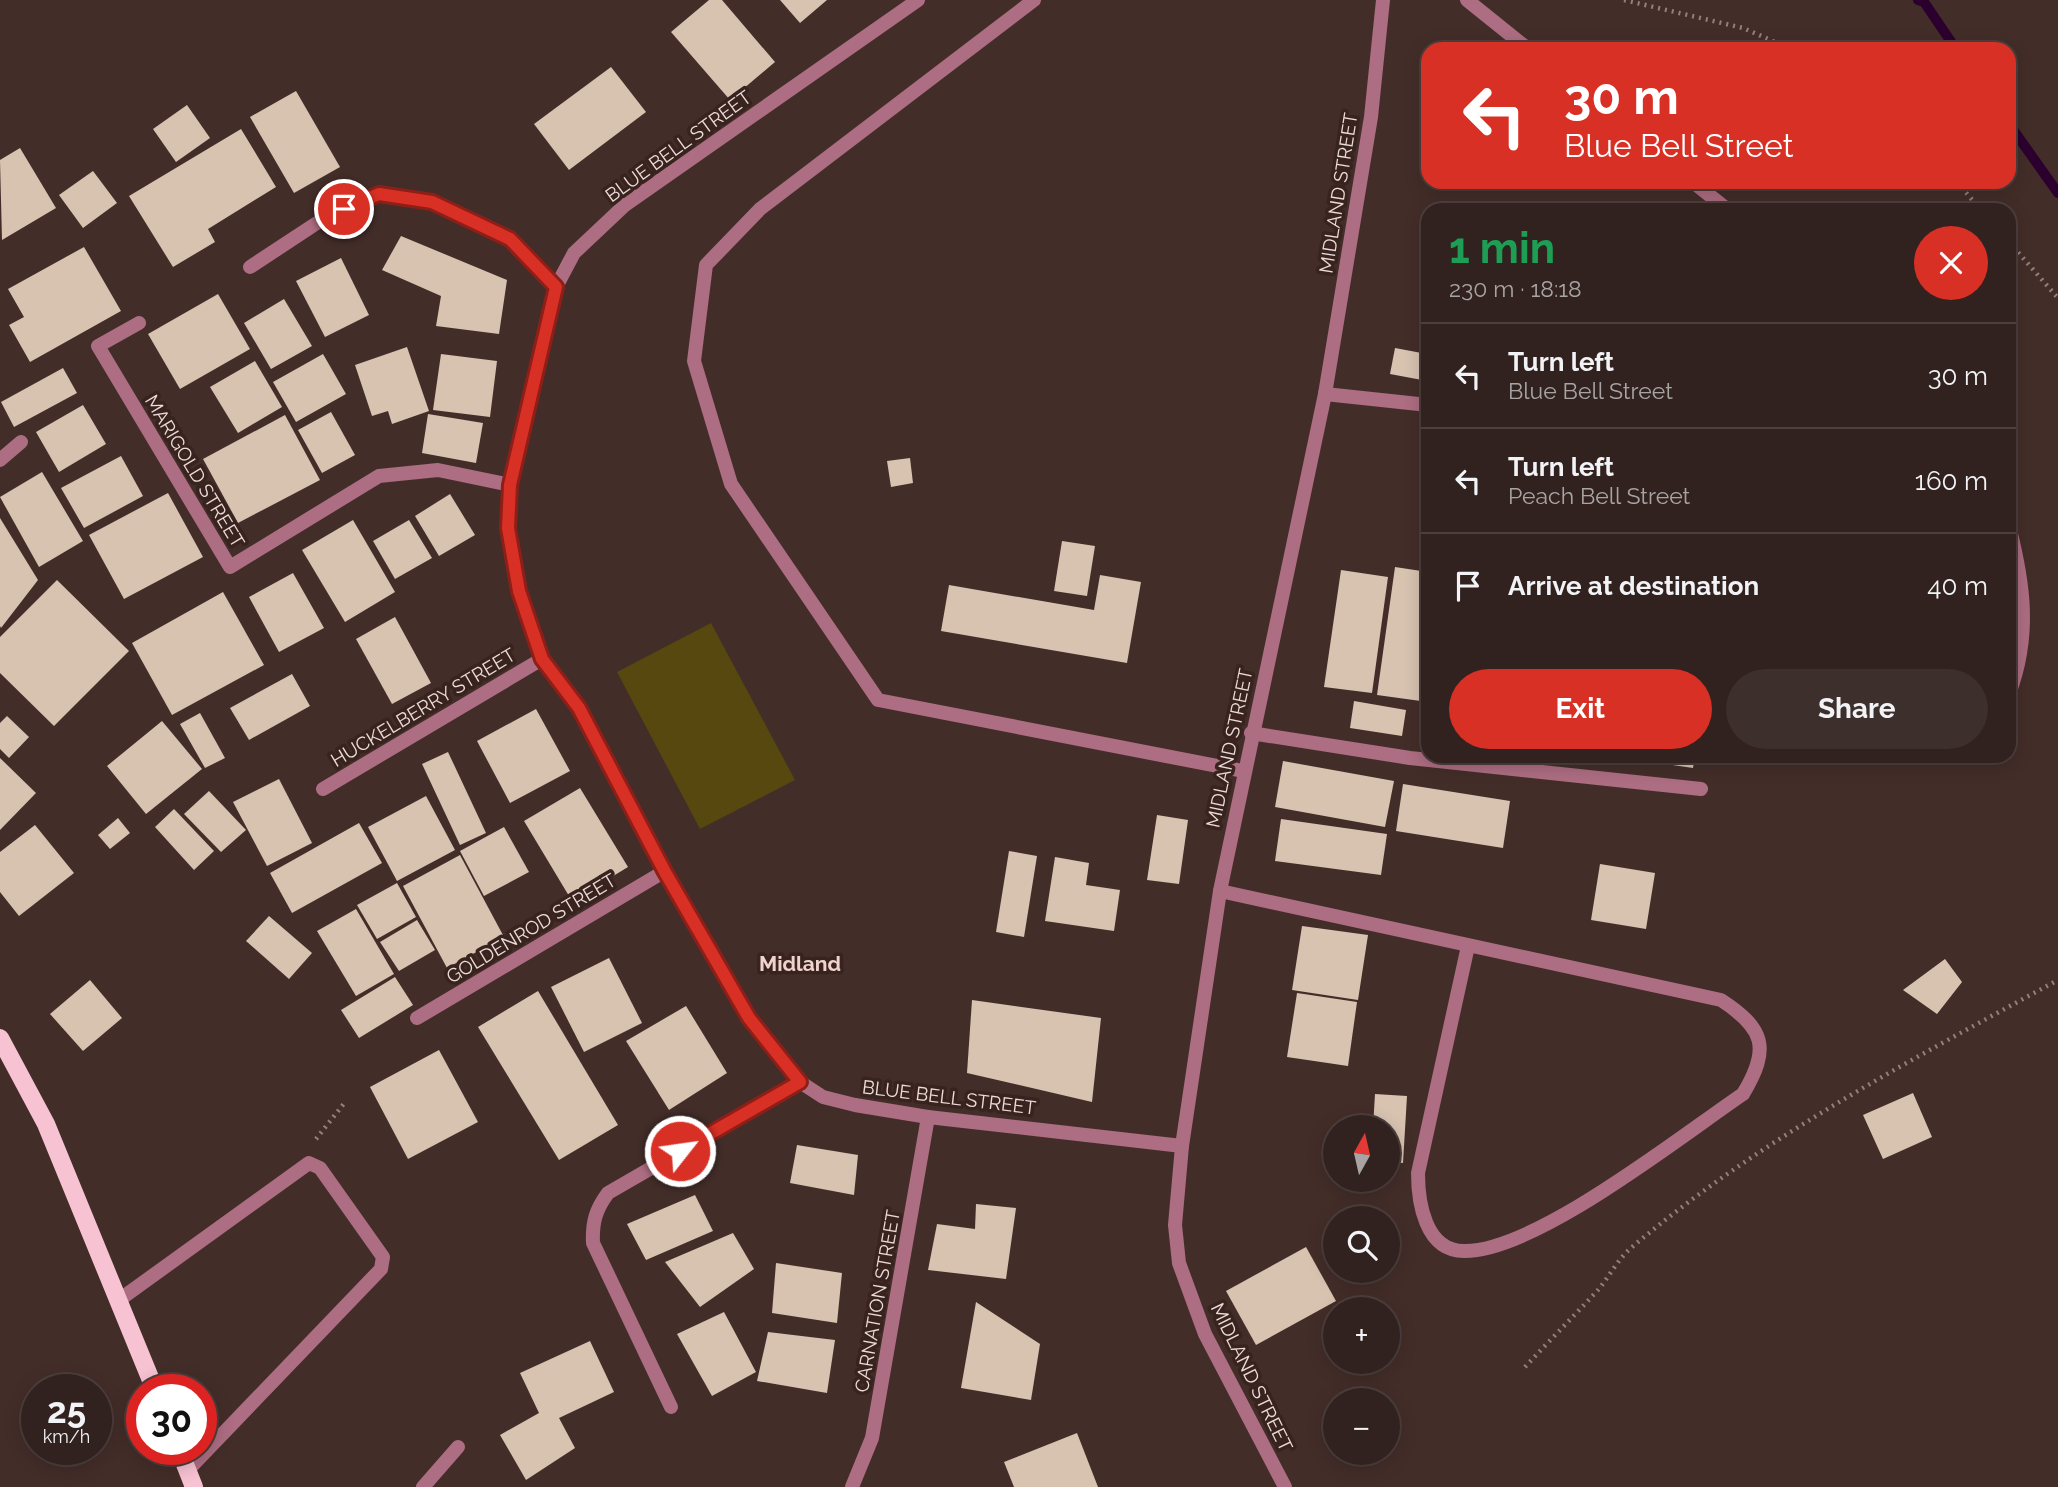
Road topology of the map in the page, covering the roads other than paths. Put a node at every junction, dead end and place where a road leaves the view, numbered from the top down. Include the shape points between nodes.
1 (918, 0) edge
2 (1034, 0) edge
3 (1383, 0) edge
4 (1466, 0) edge
5 (1519, 42) edge
6 (1702, 189) edge
7 (1719, 203) edge
8 (250, 267) dead end
9 (556, 287) junction
10 (139, 323) dead end
11 (1325, 394) junction
12 (1421, 404) edge
13 (21, 442) dead end
14 (0, 460) edge
15 (510, 485) junction
16 (2016, 555) edge
17 (542, 659) junction
18 (2016, 669) edge
19 (1251, 733) junction
20 (1421, 759) edge
21 (1457, 763) edge
22 (1243, 771) junction
23 (323, 789) dead end
24 (1701, 789) dead end
25 (665, 872) junction
26 (1220, 891) junction
27 (1468, 947) junction
28 (417, 1018) dead end
29 (1, 1040) edge
30 (800, 1082) junction
31 (928, 1117) junction
32 (1182, 1146) junction
33 (119, 1300) junction
34 (149, 1374) edge
35 (671, 1407) dead end
36 (458, 1447) dead end
37 (191, 1479) edge
38 (423, 1487) edge
39 (852, 1487) edge
40 (1285, 1487) edge

1 - 9 street, BLUE BELL STREET via 625,205 573,253
2 - 22 street via 760,209 706,265 694,361 731,484 878,700
3 - 11 street, MIDLAND STREET via 1371,117
4 - 5 street
6 - 7 street
8 - 9 street via 326,216 379,194 432,202 510,239
9 - 15 street, BLUE BELL STREET
10 - 15 street, MARIGOLD STREET via 98,346 230,567 379,476 438,470
11 - 12 street
11 - 19 street, MIDLAND STREET
13 - 14 street
15 - 17 street, BLUE BELL STREET via 508,528 519,591
16 - 18 street via 2023,580 2022,647
17 - 23 street, HUCKELBERRY STREET
17 - 25 street, BLUE BELL STREET via 579,708
19 - 20 street
19 - 22 street, MIDLAND STREET
21 - 24 street
22 - 26 street, MIDLAND STREET
25 - 28 street, GOLDENROD STREET
25 - 30 street, BLUE BELL STREET via 749,1018
26 - 27 street
26 - 32 street, MIDLAND STREET
27 - 27 street via 1721,1000 1747,1017 1759,1038 1754,1076 1743,1094 1562,1217 1505,1244 1463,1252 1440,1242 1425,1223 1418,1173
29 - 33 main road via 46,1124
30 - 31 street, BLUE BELL STREET via 823,1097
30 - 35 street via 608,1193 598,1207 592,1224 593,1242
31 - 32 street, BLUE BELL STREET
31 - 39 street, CARNATION STREET via 872,1438
32 - 40 street, MIDLAND STREET via 1175,1225 1179,1263 1205,1334
33 - 34 main road
33 - 37 street via 304,1164 317,1165 383,1257 381,1269
36 - 38 street

